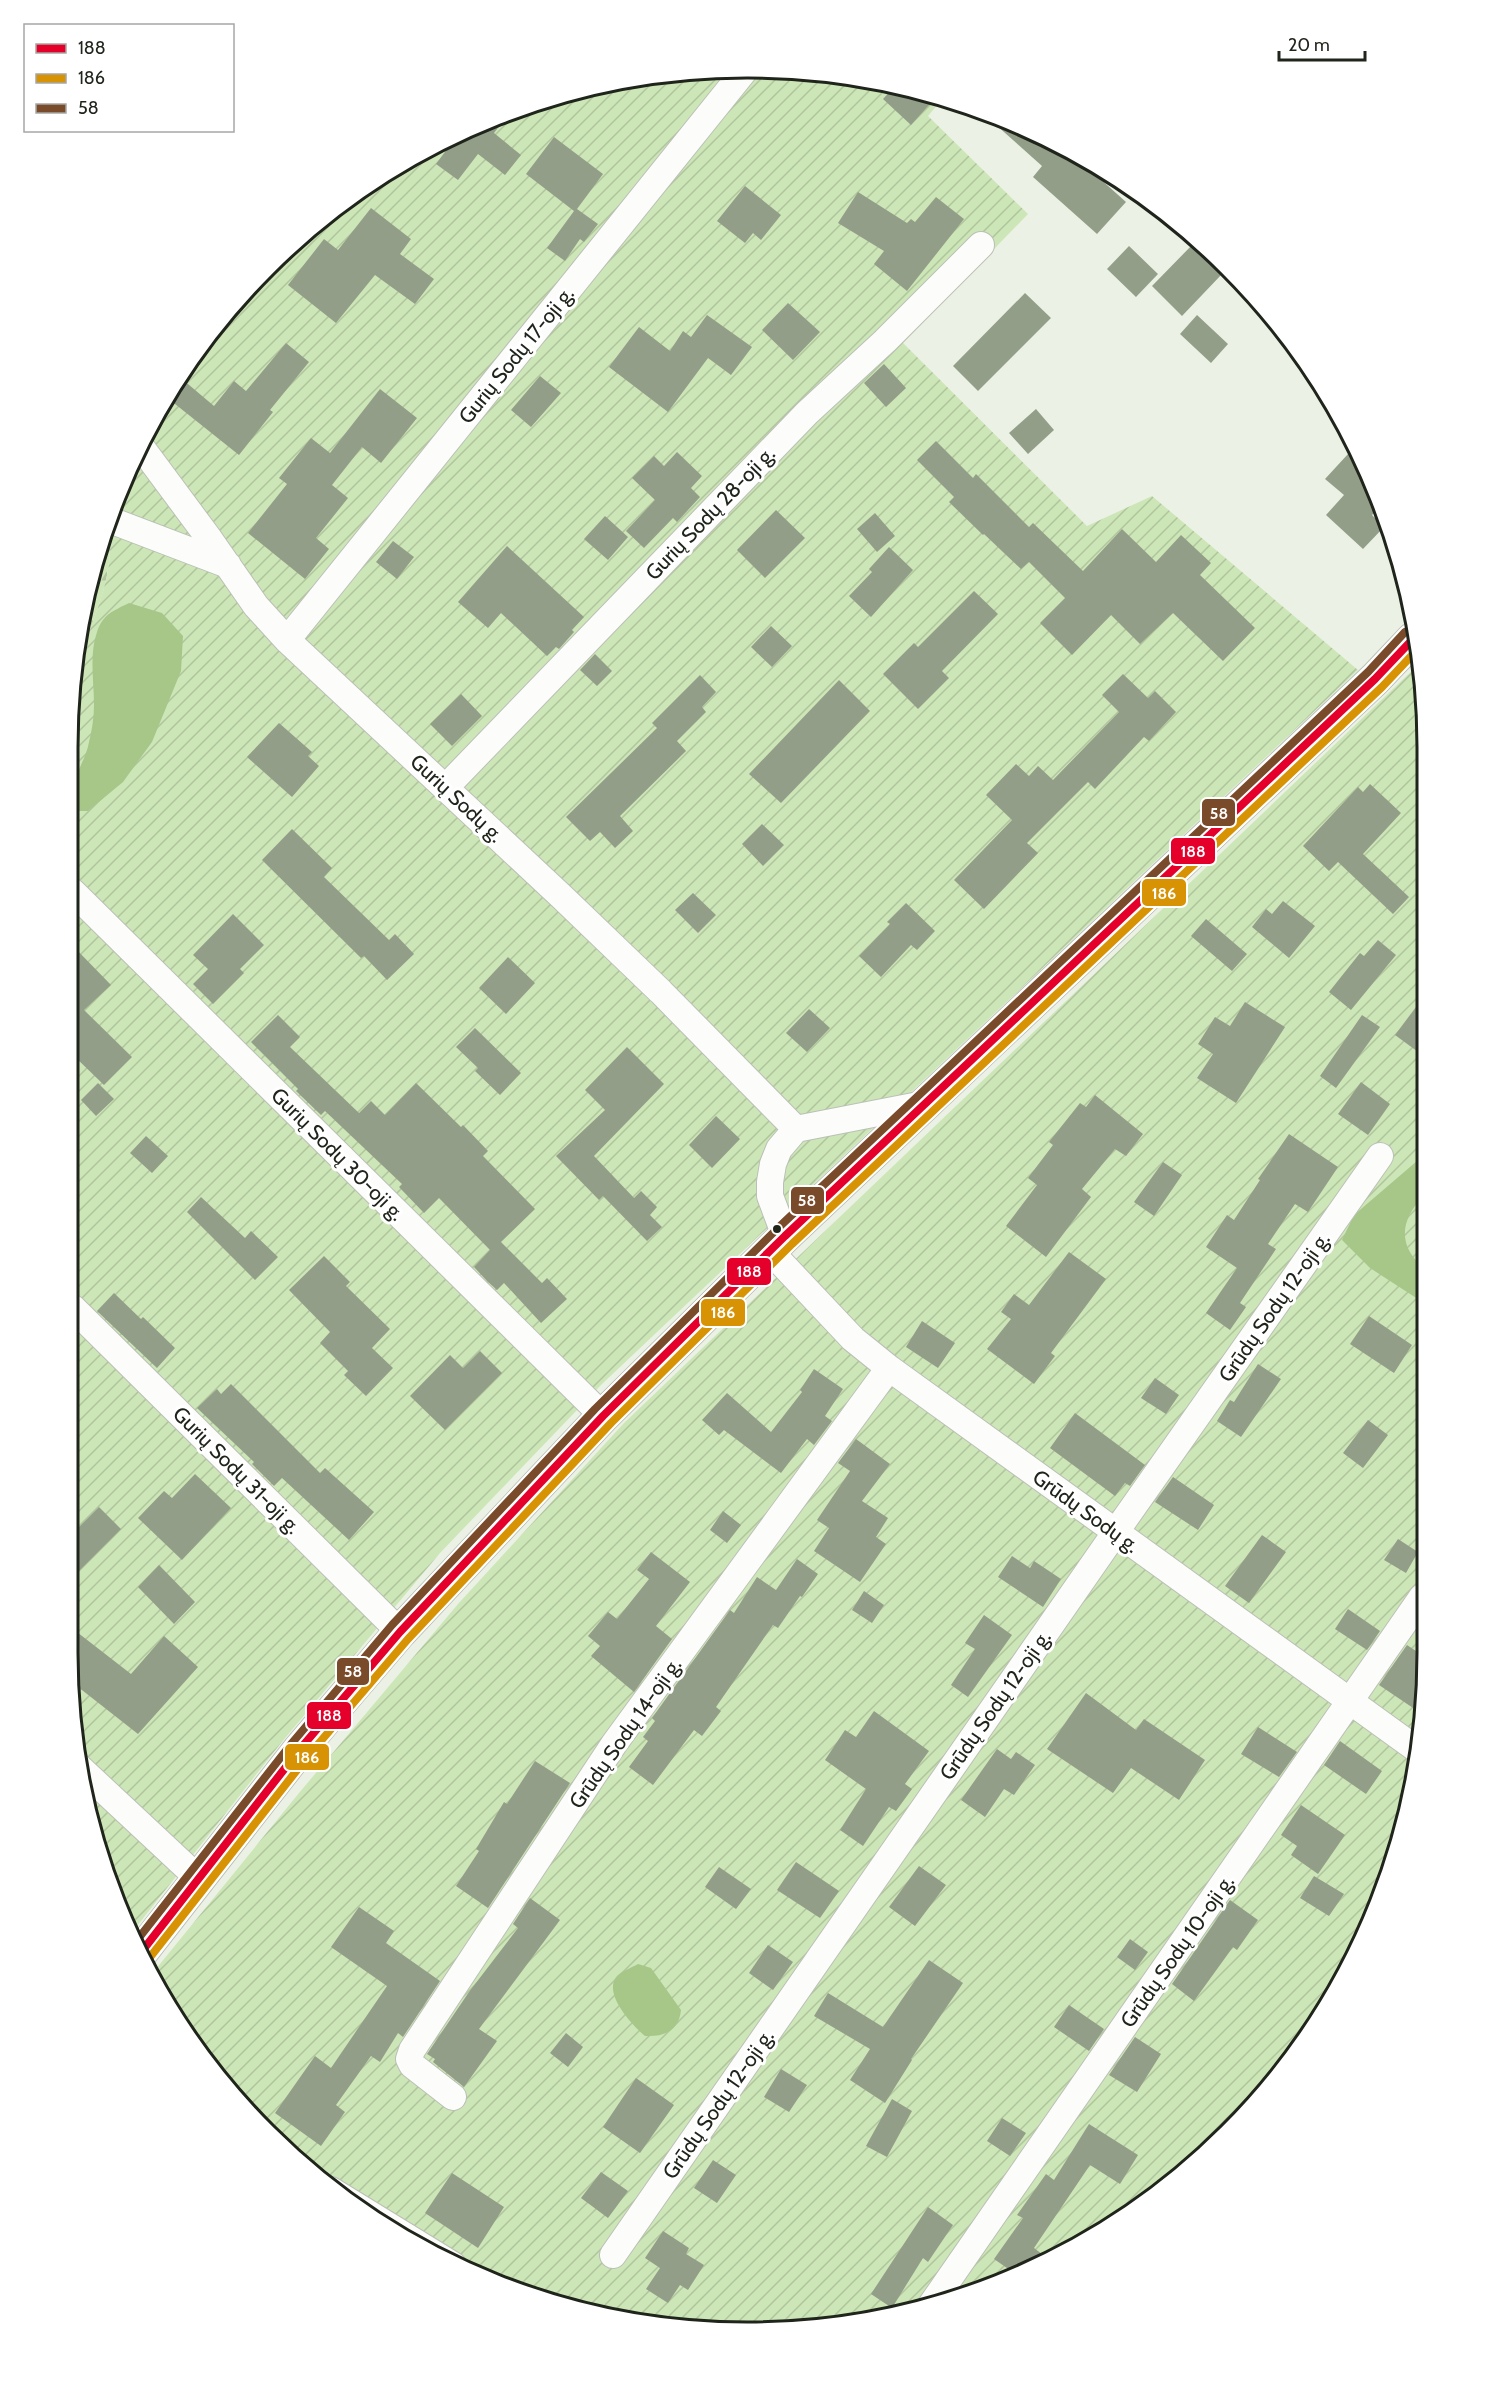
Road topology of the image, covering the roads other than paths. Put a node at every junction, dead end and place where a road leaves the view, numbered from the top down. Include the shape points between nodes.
1 (738, 78) edge
2 (981, 246) dead end
3 (146, 453) edge
4 (117, 523) edge
5 (228, 565) junction
6 (287, 640) junction
7 (1408, 644) edge
8 (446, 787) junction
9 (78, 900) edge
10 (924, 1104) junction
11 (796, 1129) junction
12 (1380, 1156) dead end
13 (778, 1244) junction
14 (78, 1313) edge
15 (889, 1368) junction
16 (603, 1416) junction
17 (1115, 1533) junction
18 (1417, 1604) edge
19 (400, 1632) junction
20 (1350, 1703) junction
21 (1410, 1745) edge
22 (90, 1777) edge
23 (199, 1879) junction
24 (146, 1946) edge
25 (453, 2097) dead end
26 (613, 2255) dead end
27 (939, 2293) edge

1 - 6 street, Gurių Sodų 17-oji g.
2 - 8 street, Gurių Sodų 28-oji g. via 807,413
3 - 5 street, Gurių Sodų g.
4 - 5 street
5 - 6 street, Gurių Sodų g. via 256,606
6 - 8 street, Gurių Sodų g.
7 - 10 main road
8 - 11 street, Gurių Sodų g. via 661,992
9 - 16 street, Gurių Sodų 30-oji g.
10 - 11 street
10 - 13 main road
11 - 13 street via 779,1149 770,1182
12 - 17 street, Grūdų Sodų 12-oji g.
13 - 15 street, Grūdų Sodų g. via 853,1339
13 - 16 main road
14 - 19 street, Gurių Sodų 31-oji g.
15 - 17 street, Grūdų Sodų g.
15 - 25 street, Grūdų Sodų 14-oji g. via 614,1744 412,2050 412,2065
16 - 19 main road
17 - 20 street, Grūdų Sodų g.
17 - 26 street, Grūdų Sodų 12-oji g.
18 - 20 street, Grūdų Sodų 10-oji g.
19 - 23 main road via 300,1749
20 - 21 street, Grūdų Sodų g.
20 - 27 street, Grūdų Sodų 10-oji g.
22 - 23 street
23 - 24 main road

